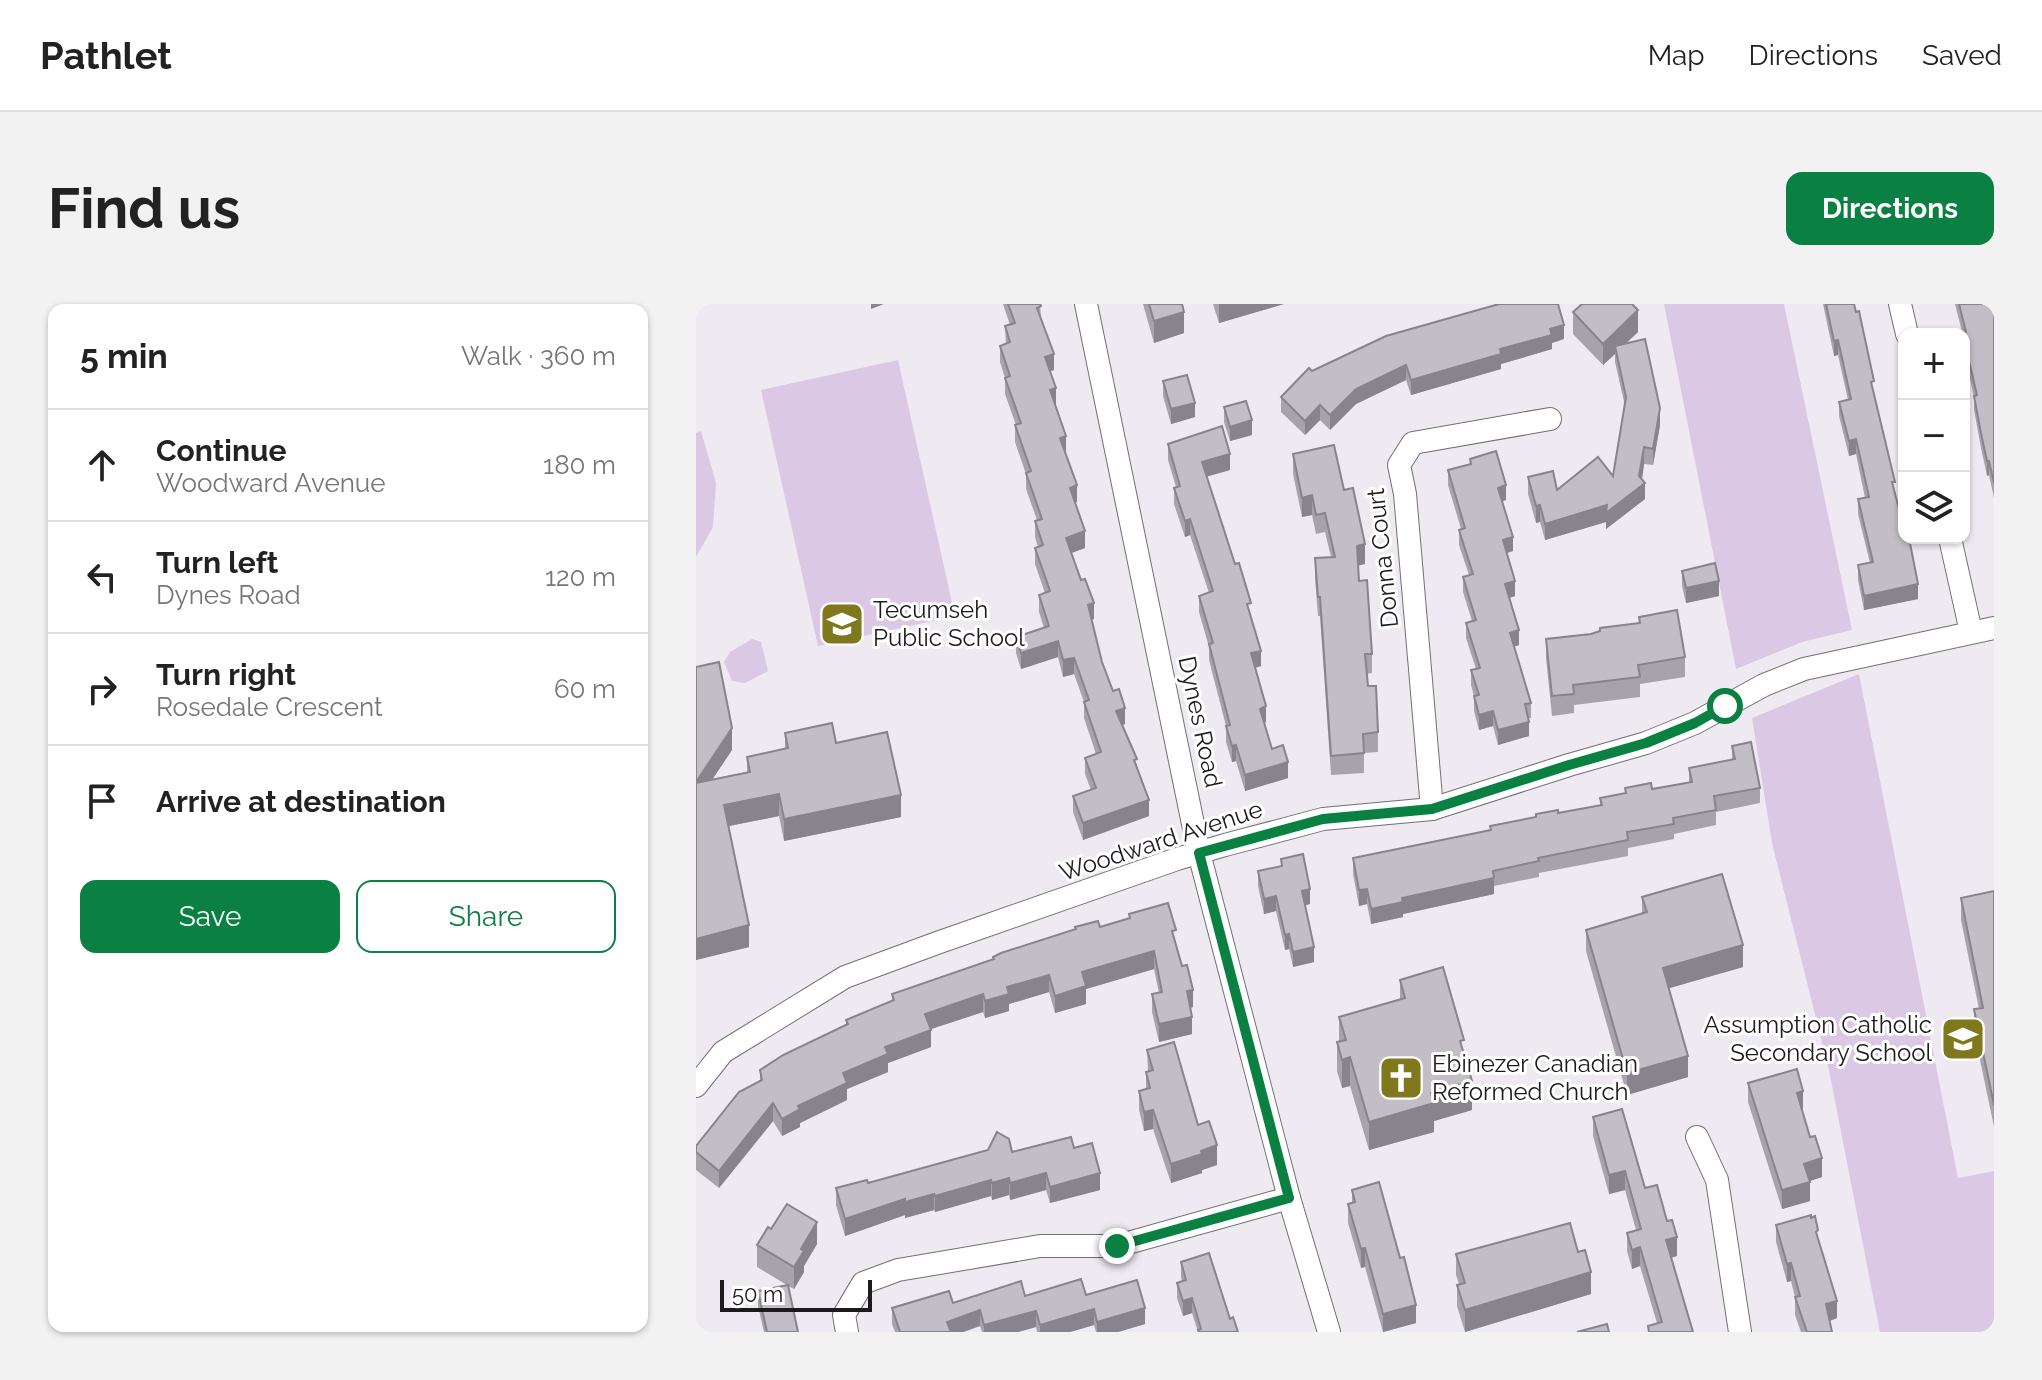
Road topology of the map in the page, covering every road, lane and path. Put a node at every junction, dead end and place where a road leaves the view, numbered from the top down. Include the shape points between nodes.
1 (1086, 304) edge
2 (1900, 304) edge
3 (1906, 328) edge
4 (1550, 419) dead end
5 (1951, 544) edge
6 (1994, 628) edge
7 (1971, 632) junction
8 (1432, 809) junction
9 (1199, 853) junction
10 (696, 1086) edge
11 (1697, 1137) dead end
12 (1289, 1198) junction
13 (847, 1332) edge
14 (1329, 1332) edge
15 (1740, 1332) edge

1 - 9 street, Dynes Road
2 - 3 street
4 - 8 street, Donna Court via 1413,443 1399,465
5 - 7 street
6 - 7 street, Woodward Avenue
7 - 8 street, Woodward Avenue via 1804,669 1646,743
8 - 9 street, Woodward Avenue via 1323,819
9 - 10 street, Woodward Avenue via 845,977 723,1052
9 - 12 street, Dynes Road
11 - 15 street via 1717,1180
12 - 13 street via 1117,1246 1040,1246 898,1270 863,1283 844,1315
12 - 14 street, Dynes Road

